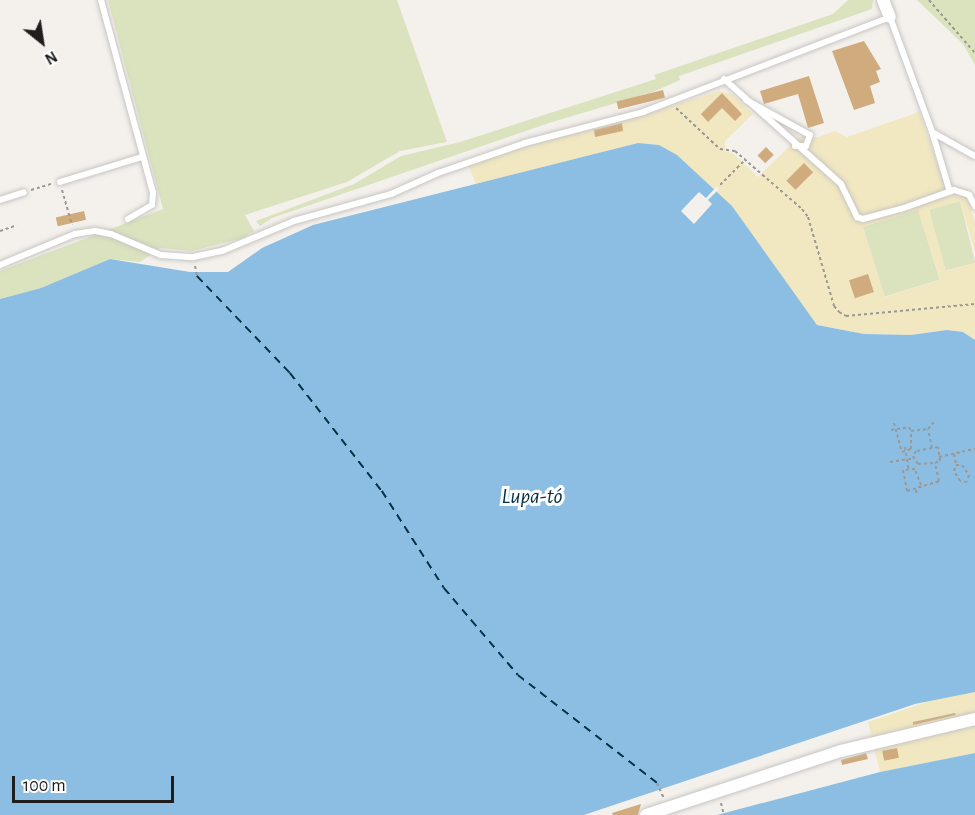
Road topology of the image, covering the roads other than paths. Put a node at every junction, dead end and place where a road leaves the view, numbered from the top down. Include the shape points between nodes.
1 (101, 0) edge
2 (883, 0) edge
3 (890, 17) junction
4 (724, 79) junction
5 (740, 97) junction
6 (932, 132) junction
7 (794, 146) junction
8 (975, 156) edge
9 (142, 158) junction
10 (60, 182) road end
11 (24, 192) road end
12 (950, 192) junction
13 (0, 200) edge
14 (975, 206) edge
15 (128, 219) dead end
16 (0, 265) edge
17 (975, 719) edge
18 (646, 815) edge

1 - 9 lane
2 - 3 street
3 - 4 lane
3 - 6 lane
4 - 5 lane
4 - 16 lane via 669,102 525,142 391,194 294,221 222,251 193,257 161,255 111,234 75,234
5 - 7 lane
5 - 7 lane via 806,130 810,141 802,148
6 - 8 lane
6 - 12 lane
7 - 12 lane via 841,184 857,217 863,219
9 - 10 lane
9 - 15 lane via 153,193 152,205
11 - 13 lane
12 - 14 lane via 962,191
17 - 18 street via 841,751

